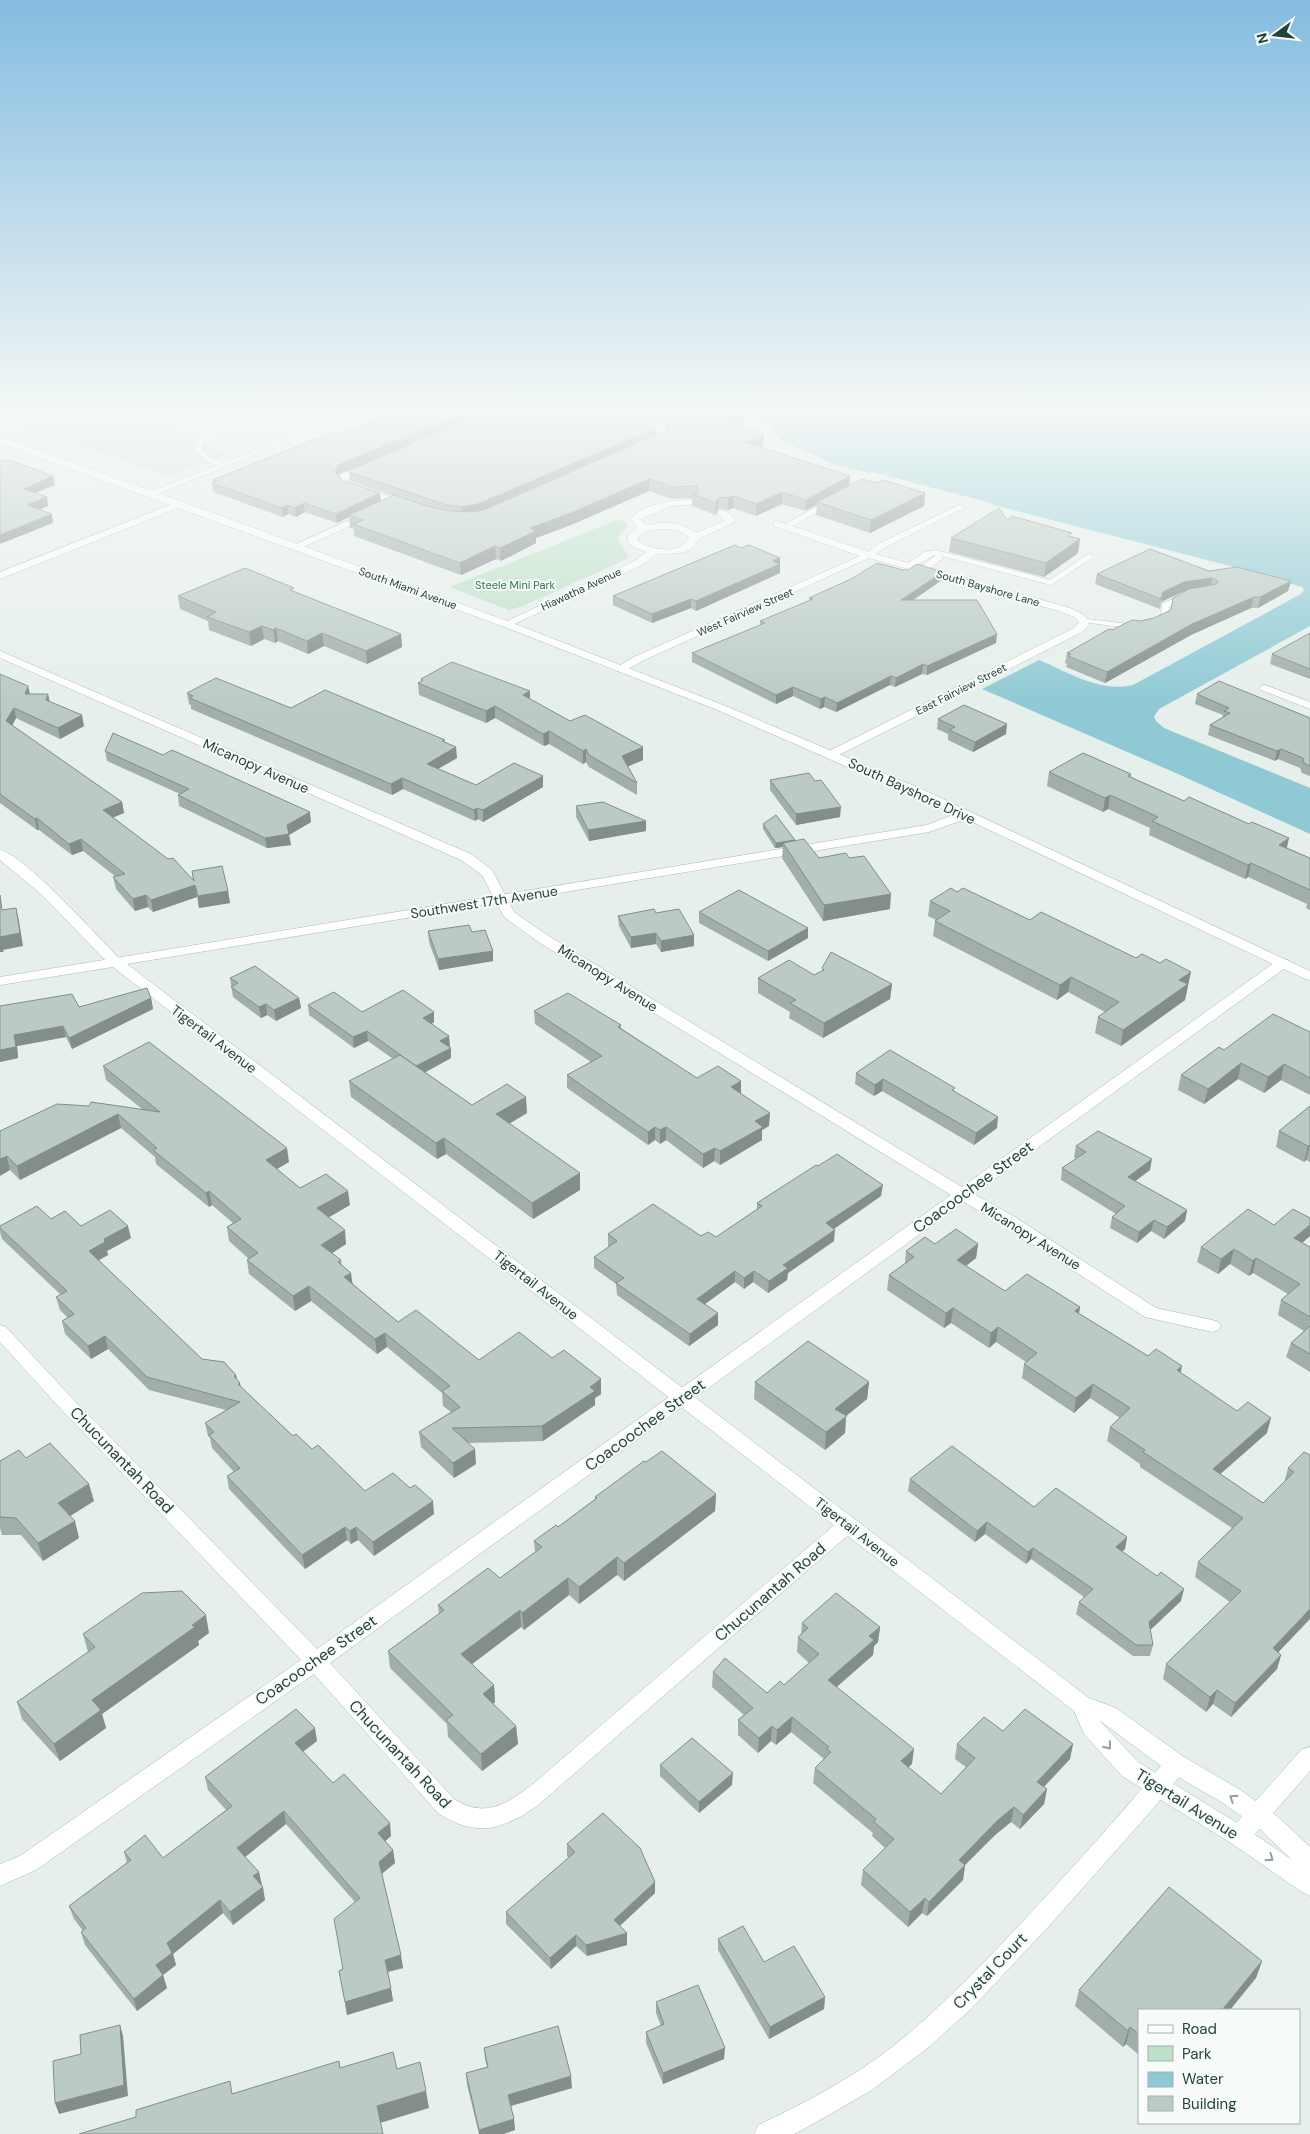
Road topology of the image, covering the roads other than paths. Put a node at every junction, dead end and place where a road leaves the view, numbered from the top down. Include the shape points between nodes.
1 (166, 510) edge
2 (195, 510) edge
3 (378, 510) edge
4 (654, 510) edge
5 (815, 510) edge
6 (955, 510) edge
7 (722, 513) edge
8 (781, 525) joint
9 (646, 528) junction
10 (694, 537) junction
11 (295, 547) junction
12 (655, 552) junction
13 (936, 552) junction
14 (868, 555) junction
15 (1091, 556) dead end
16 (908, 566) junction
17 (922, 570) junction
18 (0, 576) edge
19 (1193, 595) edge
20 (1082, 620) junction
21 (506, 624) junction
22 (0, 654) edge
23 (622, 669) junction
24 (1264, 688) dead end
25 (1310, 706) edge
26 (833, 754) junction
27 (966, 816) junction
28 (0, 854) edge
29 (501, 899) junction
30 (114, 961) junction
31 (1283, 963) junction
32 (1310, 976) edge
33 (0, 981) edge
34 (962, 1194) junction
35 (1212, 1326) dead end
36 (0, 1331) edge
37 (682, 1398) junction
38 (847, 1525) junction
39 (316, 1662) junction
40 (1082, 1705) junction
41 (1310, 1756) edge
42 (1176, 1764) junction
43 (1158, 1787) junction
44 (1257, 1815) junction
45 (1239, 1836) junction
46 (1310, 1864) edge
47 (0, 1876) edge
48 (1310, 1885) edge
49 (767, 2134) edge

1 - 18 street
2 - 11 street, South Miami Avenue
3 - 11 street
4 - 9 street via 636,519
5 - 8 lane
6 - 14 lane
7 - 10 street, Hiawatha Avenue via 731,519 730,522
8 - 14 street, South Bayshore Lane
9 - 10 street via 676,527
9 - 12 street, Hiawatha Avenue via 633,536 633,542
10 - 12 street, Hiawatha Avenue via 692,544 681,550
11 - 21 street, South Miami Avenue
12 - 21 street, Hiawatha Avenue via 638,563
13 - 15 lane via 1051,583
13 - 16 lane via 926,554
13 - 17 lane via 939,557
14 - 16 street, South Bayshore Lane
14 - 23 street, West Fairview Street
16 - 17 street, South Bayshore Lane
17 - 20 street, South Bayshore Lane via 1063,609
19 - 20 lane via 1165,606 1165,616 1145,627
20 - 26 street, East Fairview Street via 1084,626 1078,630
21 - 23 street, South Bayshore Drive
22 - 29 street, Micanopy Avenue via 466,857 487,873
23 - 26 street, South Bayshore Drive
24 - 25 street
26 - 27 street, South Bayshore Drive
27 - 29 street, Southwest 17th Avenue via 929,828
27 - 31 street, South Bayshore Drive
28 - 30 street, Tigertail Avenue via 48,893
29 - 30 street, Southwest 17th Avenue
29 - 34 street, Micanopy Avenue via 513,917 545,940
30 - 33 street, Southwest 17th Avenue
30 - 37 street, Tigertail Avenue
31 - 32 street, South Bayshore Drive
31 - 34 street, Coacoochee Street
34 - 35 street, Micanopy Avenue via 1151,1313
34 - 37 street, Coacoochee Street
36 - 39 street, Chucunantah Road
37 - 38 street, Tigertail Avenue
37 - 39 street, Coacoochee Street
38 - 39 street, Chucunantah Road via 541,1791 526,1803 496,1817 468,1820 446,1806
38 - 40 street, Tigertail Avenue
39 - 47 street, Coacoochee Street via 28,1863
40 - 42 street, Tigertail Avenue via 1109,1714
40 -> 43 street, Tigertail Avenue via 1092,1727 1115,1754
41 - 44 street
42 - 43 street, Crystal Court
44 -> 42 street, Tigertail Avenue
43 - 45 street, Tigertail Avenue
43 - 49 street, Crystal Court via 1138,1813 996,1967 935,2025 877,2073 834,2100
44 - 45 street
44 - 46 street, Tigertail Avenue via 1289,1840
45 -> 48 street, Tigertail Avenue

